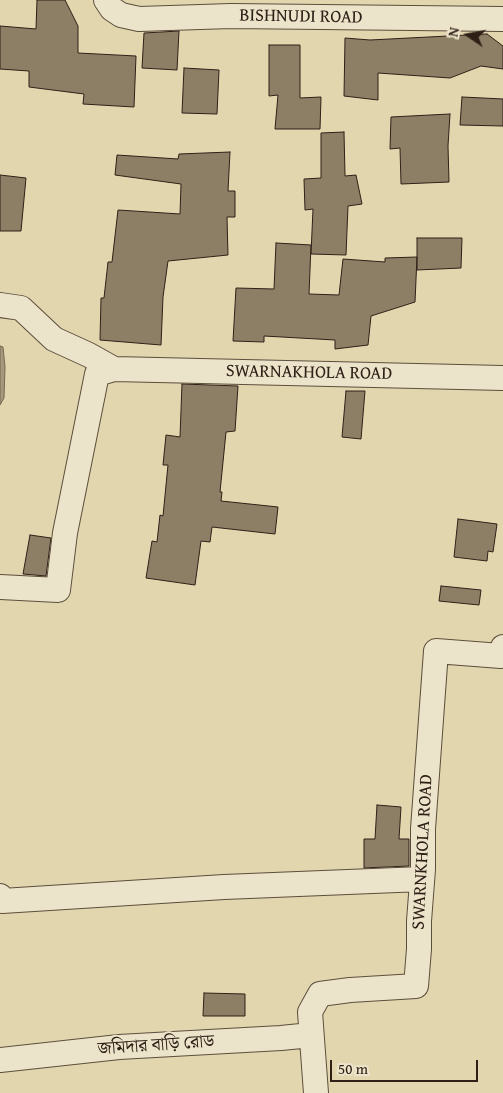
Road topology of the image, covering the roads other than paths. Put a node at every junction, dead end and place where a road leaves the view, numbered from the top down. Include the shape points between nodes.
1 (106, 0) edge
2 (208, 8) edge
3 (503, 19) edge
4 (0, 305) edge
5 (114, 369) junction
6 (503, 378) edge
7 (0, 586) edge
8 (503, 647) edge
9 (422, 879) junction
10 (0, 896) edge
11 (311, 1036) junction
12 (0, 1060) edge
13 (316, 1093) edge

1 - 2 street, BISHNUDI ROAD via 121,15 138,19
2 - 3 street, BISHNUDI ROAD via 231,16
4 - 5 street via 21,308 54,339
5 - 6 street, SWARNAKHOLA ROAD
5 - 7 street via 97,374 65,533 58,590
8 - 9 street, SWARNKHOLA ROAD via 501,656 436,651 422,829
9 - 10 street via 2,901
9 - 11 street, SWARNKHOLA ROAD via 416,986 320,994 310,1012
11 - 12 street, জমিদার বাড়ি রোড via 120,1047
11 - 13 street

